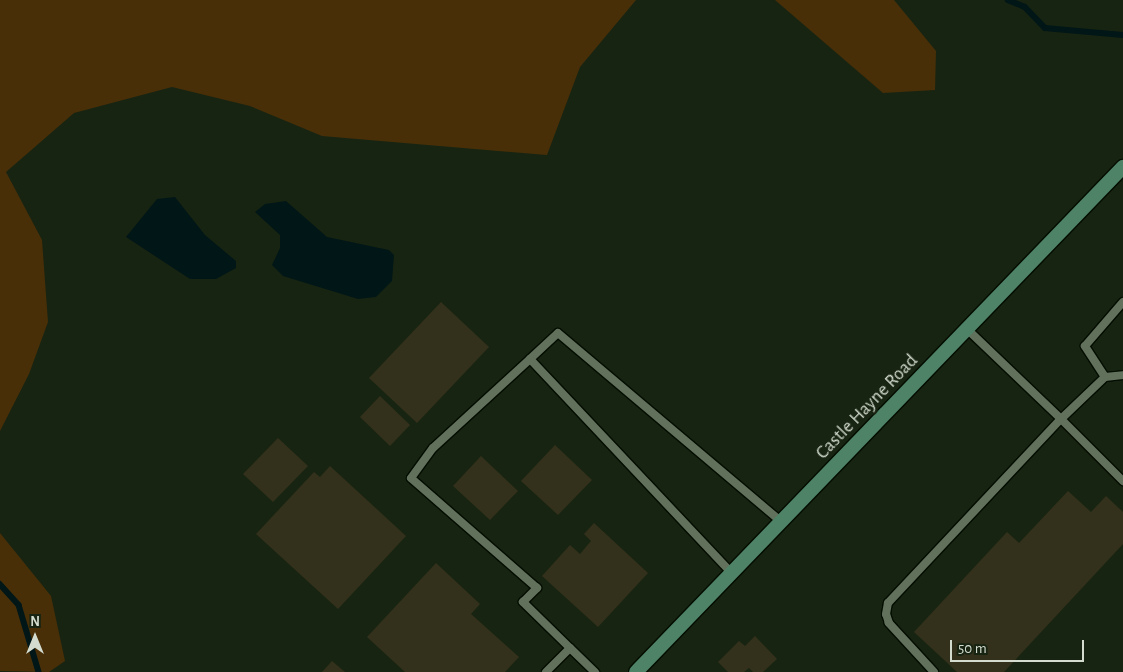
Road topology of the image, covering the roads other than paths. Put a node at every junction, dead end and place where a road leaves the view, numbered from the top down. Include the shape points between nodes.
1 (1123, 167) edge
2 (1123, 302) edge
3 (968, 330) junction
4 (530, 359) junction
5 (1123, 375) edge
6 (1105, 377) junction
7 (1061, 419) junction
8 (1123, 481) edge
9 (782, 522) junction
10 (732, 573) junction
11 (570, 648) junction
12 (546, 672) edge
13 (595, 672) edge
14 (636, 672) edge
15 (934, 672) edge

1 - 3 main road, Castle Hayne Road
2 - 6 lane via 1085,346
3 - 7 lane
3 - 9 main road, Castle Hayne Road
4 - 9 lane via 558,333
4 - 10 lane
4 - 11 lane via 433,448 412,478 538,588 523,602
5 - 6 lane
6 - 7 lane
7 - 8 lane
7 - 15 lane via 888,603 886,614 889,623
9 - 10 main road, Castle Hayne Road
10 - 14 main road, Castle Hayne Road
11 - 12 lane
11 - 13 lane

